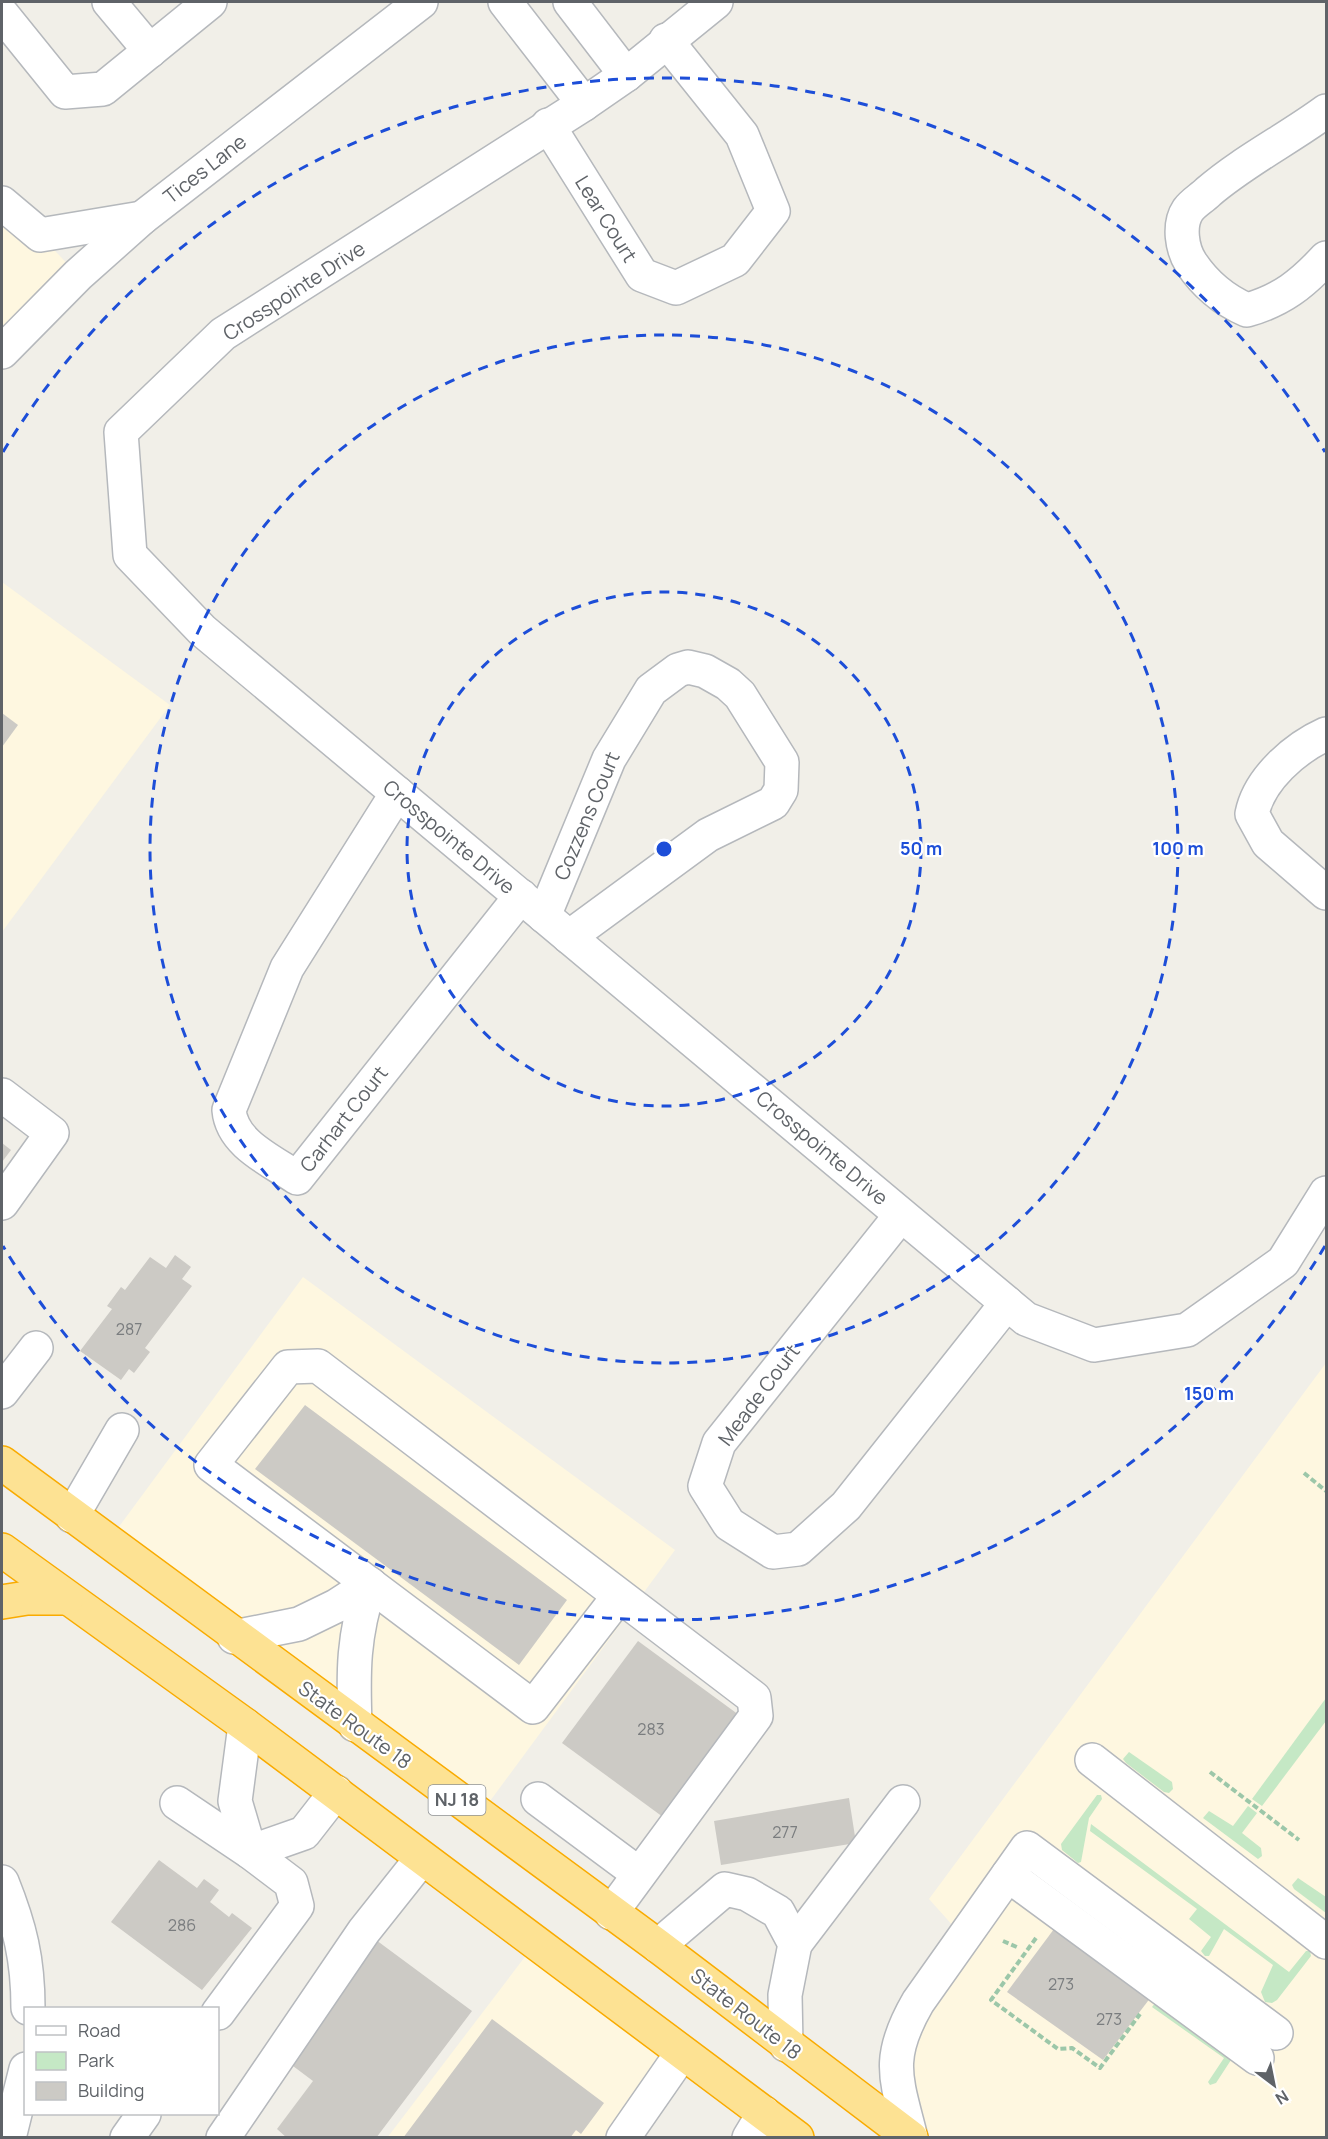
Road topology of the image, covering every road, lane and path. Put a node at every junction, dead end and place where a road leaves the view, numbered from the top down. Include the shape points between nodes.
1 (109, 2) edge
2 (210, 2) edge
3 (421, 2) edge
4 (505, 2) edge
5 (570, 2) edge
6 (716, 2) edge
7 (2, 14) edge
8 (666, 40) junction
9 (150, 51) junction
10 (626, 75) junction
11 (584, 104) junction
12 (1326, 111) edge
13 (548, 125) junction
14 (2, 203) edge
15 (142, 219) junction
16 (1326, 258) edge
17 (2, 352) edge
18 (1326, 734) edge
19 (397, 793) junction
20 (1326, 893) edge
21 (532, 906) junction
22 (569, 937) junction
23 (2, 1095) edge
24 (1326, 1193) edge
25 (2, 1203) edge
26 (901, 1215) junction
27 (1007, 1303) junction
28 (36, 1348) dead end
29 (2, 1392) edge
30 (122, 1430) dead end
31 (2, 1463) edge
32 (1304, 1473) dead end
33 (1326, 1491) edge
34 (72, 1516) junction
35 (2, 1550) edge
36 (370, 1584) junction
37 (619, 1596) junction
38 (67, 1598) junction
39 (2, 1602) edge
40 (234, 1637) junction
41 (245, 1725) junction
42 (355, 1725) junction
43 (1092, 1760) dead end
44 (1210, 1772) dead end
45 (336, 1792) junction
46 (538, 1799) dead end
47 (903, 1802) dead end
48 (177, 1803) dead end
49 (1299, 1840) dead end
50 (250, 1852) junction
51 (422, 1858) junction
52 (639, 1874) junction
53 (1008, 1875) junction
54 (4, 1897) edge
55 (611, 1913) junction
56 (1038, 1936) dead end
57 (1326, 1942) edge
58 (795, 1944) junction
59 (658, 1946) junction
60 (28, 2007) edge
61 (219, 2012) edge
62 (1142, 2013) dead end
63 (786, 2045) junction
64 (682, 2053) junction
65 (24, 2077) edge
66 (143, 2115) edge
67 (757, 2125) edge
68 (9, 2138) edge
69 (127, 2138) edge
70 (223, 2138) edge
71 (624, 2138) edge
72 (797, 2138) edge
73 (911, 2138) edge

1 - 9 street
2 - 9 street
3 - 15 street, Tices Lane
4 - 11 street
5 - 10 street
6 - 8 street, Crosspointe Drive
7 - 9 street via 65,92 103,89
8 - 10 street, Crosspointe Drive
8 - 13 street, Lear Court via 742,135 773,211 735,260 675,288 642,275
10 - 11 street, Crosspointe Drive
11 - 13 street, Crosspointe Drive
12 - 16 street via 1224,178 1188,209 1183,221 1186,256 1197,272 1227,301 1247,310 1265,305 1300,285
13 - 19 street, Crosspointe Drive via 223,334 121,432 130,555 202,630
14 - 15 street via 40,236
15 - 17 street, Tices Lane via 78,275
18 - 20 street via 1286,760 1272,775 1254,803 1252,814 1268,843
19 - 21 street, Crosspointe Drive
19 - 21 street, Carhart Court via 287,968 229,1110 230,1123 239,1137 297,1178
21 - 22 street, Crosspointe Drive
21 - 22 street, Cozzens Court via 609,759 651,690 688,667 728,684 740,695 782,762 777,797 773,803 708,835
22 - 26 street, Crosspointe Drive
23 - 25 street via 52,1133
24 - 27 street, Crosspointe Drive via 1283,1262 1187,1330 1094,1345 1026,1319
26 - 27 street, Crosspointe Drive
26 - 27 street, Meade Court via 718,1443 705,1486 729,1524 773,1552 798,1549 846,1506
28 - 29 street
30 - 34 street
31 - 34 highway, State Route 18 / NJ 18
32 - 33 path
34 - 40 highway, State Route 18 / NJ 18
35 - 38 highway
36 - 37 street via 533,1707
36 - 37 street via 211,1465 288,1367 318,1366
36 - 40 street via 299,1624
36 - 42 street via 358,1619 353,1657
37 - 52 street via 754,1698 756,1716
38 - 39 highway
38 - 41 highway
40 - 42 highway, State Route 18 / NJ 18
41 - 45 highway
41 - 50 street via 235,1801
42 - 55 highway, State Route 18 / NJ 18
43 - 57 street
44 - 49 path
45 - 50 street via 304,1833
45 - 51 highway
46 - 52 street
47 - 58 street
48 - 50 street
50 - 61 street via 291,1883 297,1906
51 - 64 highway
51 - 70 street via 364,1931
52 - 55 street
53 - 53 street via 1027,1848 1266,2045
53 - 73 street via 902,2028 895,2072
54 - 60 street via 28,1970
55 - 59 highway, State Route 18 / NJ 18
56 - 62 path via 991,2000 1058,2049 1072,2048 1100,2068
58 - 59 street via 778,1912 747,1894 724,1889
58 - 63 street via 785,1995
59 - 63 highway, State Route 18 / NJ 18
63 - 73 highway, State Route 18 / NJ 18
64 - 67 highway
64 - 71 street
65 - 68 street
66 - 69 street
67 - 72 highway

